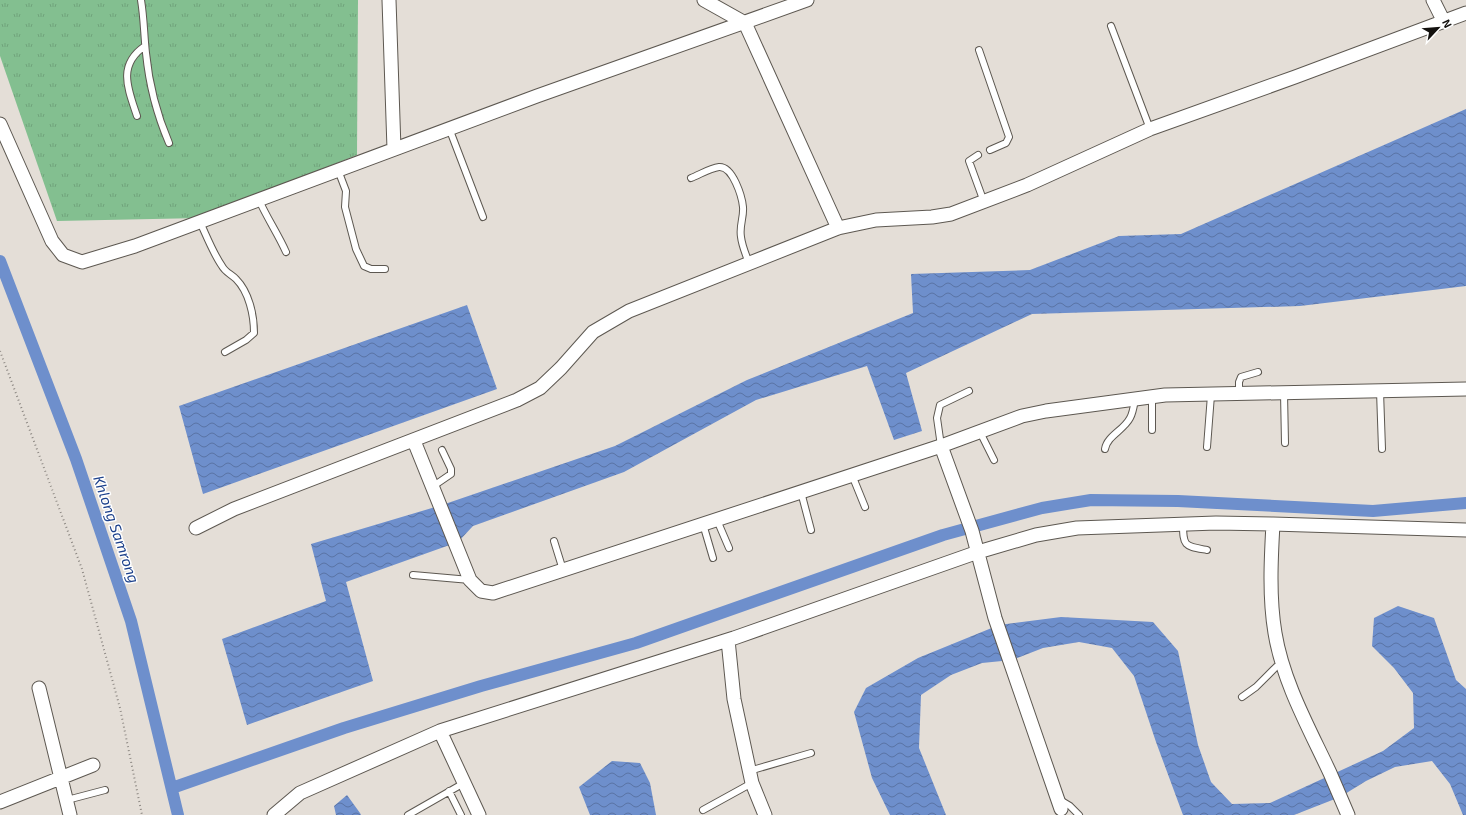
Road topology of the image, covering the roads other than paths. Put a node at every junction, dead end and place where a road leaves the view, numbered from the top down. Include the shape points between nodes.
1 (142, 0) edge
2 (389, 0) edge
3 (704, 0) edge
4 (807, 0) edge
5 (1433, 0) edge
6 (1466, 13) edge
7 (1443, 20) junction
8 (746, 23) junction
9 (1111, 26) dead end
10 (145, 46) junction
11 (979, 50) dead end
12 (137, 116) dead end
13 (0, 124) edge
14 (449, 128) junction
15 (1150, 129) junction
16 (169, 143) dead end
17 (394, 149) junction
18 (990, 150) dead end
19 (978, 155) dead end
20 (338, 170) junction
21 (691, 178) dead end
22 (259, 200) junction
23 (984, 202) junction
24 (483, 217) dead end
25 (200, 222) junction
26 (838, 228) junction
27 (286, 252) dead end
28 (749, 263) junction
29 (385, 269) dead end
30 (225, 352) dead end
31 (1258, 372) dead end
32 (1466, 389) edge
33 (969, 391) dead end
34 (1380, 391) junction
35 (1284, 393) junction
36 (1239, 394) junction
37 (1211, 395) junction
38 (1152, 397) junction
39 (1135, 399) junction
40 (1152, 430) dead end
41 (980, 432) junction
42 (414, 441) junction
43 (1285, 443) dead end
44 (940, 446) junction
45 (1207, 447) dead end
46 (1105, 449) dead end
47 (1382, 449) dead end
48 (442, 450) dead end
49 (994, 460) dead end
50 (852, 475) junction
51 (432, 487) junction
52 (801, 492) junction
53 (865, 507) dead end
54 (717, 520) junction
55 (702, 524) junction
56 (1183, 524) junction
57 (1273, 524) junction
58 (196, 528) dead end
59 (811, 530) dead end
60 (1466, 530) edge
61 (554, 541) dead end
62 (729, 548) dead end
63 (1207, 550) dead end
64 (978, 552) junction
65 (714, 558) dead end
66 (563, 570) junction
67 (413, 575) dead end
68 (470, 580) junction
69 (728, 640) junction
70 (1283, 664) junction
71 (39, 688) dead end
72 (1242, 697) dead end
73 (440, 731) junction
74 (811, 753) dead end
75 (93, 765) dead end
76 (62, 777) junction
77 (750, 777) junction
78 (464, 783) junction
79 (105, 790) dead end
80 (449, 791) junction
81 (67, 800) junction
82 (0, 802) edge
83 (1059, 804) joint
84 (703, 810) dead end
85 (70, 815) edge
86 (274, 815) edge
87 (408, 815) edge
88 (461, 815) edge
89 (479, 815) edge
90 (765, 815) edge
91 (1079, 815) edge
92 (1348, 815) edge

1 - 10 lane
2 - 17 street
3 - 8 street
4 - 8 street
5 - 7 street
6 - 7 street
7 - 15 street via 1295,78
8 - 14 street
8 - 26 street
9 - 15 lane
10 - 12 lane via 134,54 127,75 128,90
10 - 16 lane via 157,110
11 - 18 lane via 1009,137 1006,143
13 - 25 street via 52,241 63,255 82,262
14 - 17 street
14 - 24 lane
15 - 23 street
17 - 20 street
19 - 23 lane via 969,161
20 - 22 street
20 - 29 lane via 346,191 345,207 354,243 364,266
21 - 28 lane via 720,167 732,175 740,192 743,207 741,238
22 - 25 street
22 - 27 lane
23 - 26 street via 932,218 876,220
25 - 30 lane via 218,260 236,279 247,297 254,320 254,333
26 - 28 street
28 - 42 street via 629,311 593,332 540,388 517,400
31 - 36 lane via 1241,377 1238,382
32 - 34 street
33 - 44 lane via 940,405 937,418
34 - 35 street
34 - 47 lane
35 - 36 street
35 - 43 lane
36 - 37 street
37 - 38 street
37 - 45 lane
38 - 39 street
38 - 40 lane
39 - 41 street via 1040,412
39 - 46 lane via 1131,416 1122,429 1108,441
41 - 44 street
41 - 49 lane
42 - 51 street
42 - 58 street via 234,509
44 - 50 street
44 - 64 street
48 - 51 lane via 451,474
50 - 52 street
50 - 53 lane
51 - 68 street
52 - 54 street
52 - 59 lane
54 - 55 street
54 - 62 lane
55 - 65 lane
55 - 66 street
56 - 57 street
56 - 63 lane via 1185,543 1188,547
56 - 64 street via 1077,528 1036,535
57 - 60 street
57 - 70 street via 1271,575 1274,632
61 - 66 lane
64 - 69 street
64 - 83 street via 1011,665
66 - 68 street via 493,593 481,591
67 - 68 lane
69 - 73 street
69 - 77 street via 734,699
70 - 72 lane via 1276,667
70 - 92 street via 1309,730
71 - 76 street
73 - 78 street
73 - 86 street via 300,793
74 - 77 lane
75 - 76 street
76 - 81 street
76 - 82 street
77 - 84 lane
77 - 90 street
78 - 80 lane
78 - 89 street
79 - 81 lane
80 - 87 lane
80 - 88 lane
81 - 85 street
83 - 91 lane via 1070,806

